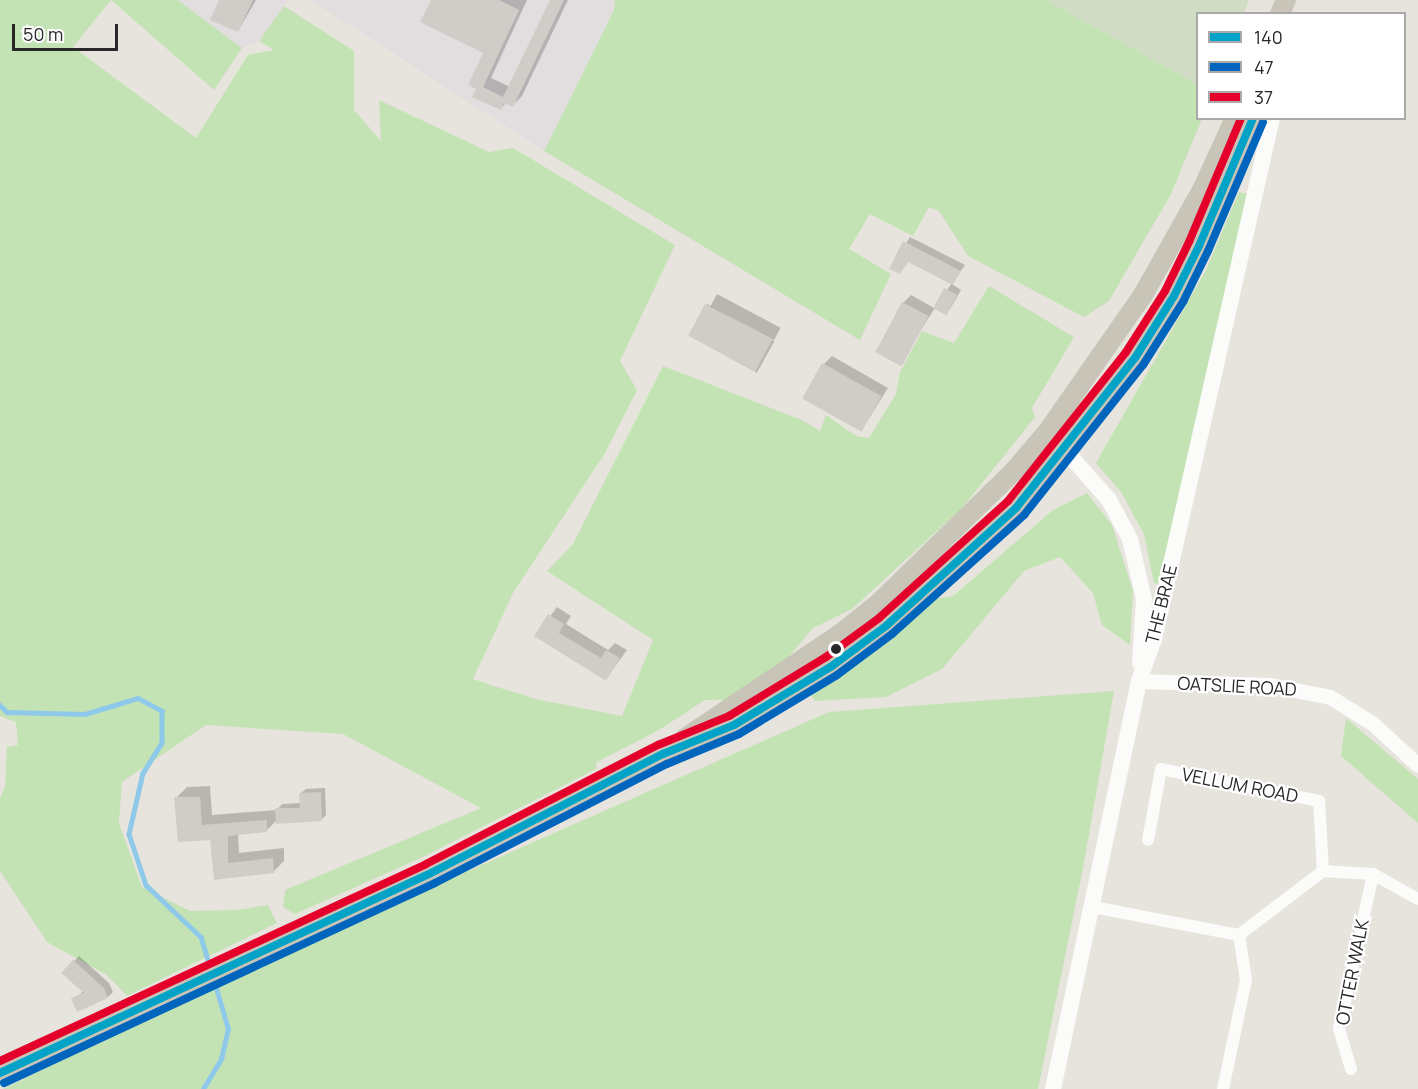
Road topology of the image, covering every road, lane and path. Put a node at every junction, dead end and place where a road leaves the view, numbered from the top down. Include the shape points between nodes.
1 (1234, 120) edge
2 (1252, 120) edge
3 (1272, 120) edge
4 (1048, 431) junction
5 (1065, 449) junction
6 (1139, 681) junction
7 (663, 754) junction
8 (1418, 765) edge
9 (1148, 840) dead end
10 (1323, 871) junction
11 (1373, 874) junction
12 (1418, 899) edge
13 (1093, 907) junction
14 (1239, 934) junction
15 (1351, 1069) dead end
16 (0, 1073) edge
17 (1053, 1089) edge
18 (1223, 1089) edge

1 - 4 main road via 1203,188 1143,295
2 - 5 main road via 1174,296 1135,358
3 - 6 main road, THE BRAE via 1154,639
4 - 5 main road
4 - 7 main road via 1015,470 879,603 840,634
5 - 6 main road via 1115,510 1137,560 1144,598
5 - 7 main road via 979,544 877,633 832,666 734,725
6 - 8 street, OATSLIE ROAD via 1270,685 1322,694 1372,723
6 - 13 main road, THE BRAE
7 - 16 main road via 431,873
9 - 10 street, VELLUM ROAD via 1161,769 1319,801
10 - 11 street
10 - 14 street
11 - 12 street
11 - 15 street, OTTER WALK via 1339,1029
13 - 14 street
13 - 17 main road, THE BRAE
14 - 18 street via 1246,980

